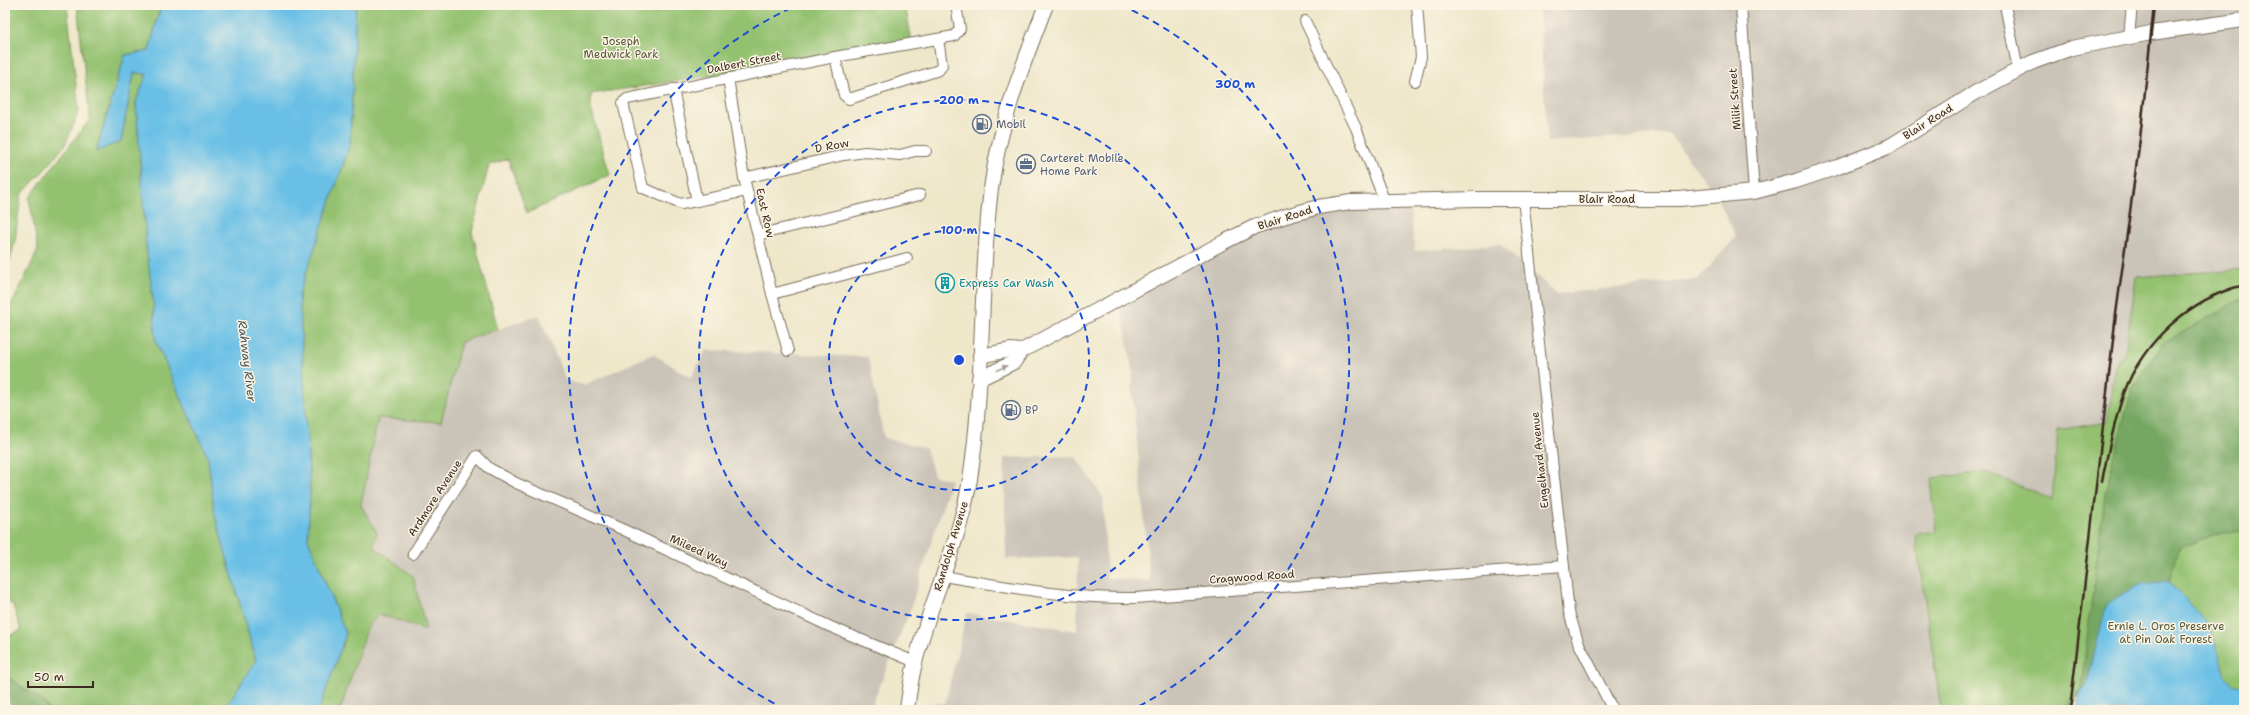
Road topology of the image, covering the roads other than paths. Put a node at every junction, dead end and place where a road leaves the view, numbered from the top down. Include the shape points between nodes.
1 (956, 5) edge
2 (1046, 5) edge
3 (1417, 5) edge
4 (1740, 5) edge
5 (2005, 5) edge
6 (2132, 5) edge
7 (2244, 20) edge
8 (1305, 21) dead end
9 (2129, 37) junction
10 (938, 39) junction
11 (835, 57) junction
12 (2018, 70) junction
13 (728, 78) junction
14 (1415, 81) dead end
15 (673, 89) junction
16 (926, 151) dead end
17 (744, 178) junction
18 (747, 191) junction
19 (1754, 192) junction
20 (920, 195) dead end
21 (1523, 199) junction
22 (697, 201) junction
23 (1385, 202) junction
24 (758, 235) junction
25 (907, 258) dead end
26 (772, 294) junction
27 (788, 351) dead end
28 (1021, 351) junction
29 (980, 356) junction
30 (979, 379) junction
31 (477, 456) joint
32 (413, 554) dead end
33 (1564, 566) junction
34 (943, 576) junction
35 (915, 662) junction
36 (907, 710) edge
37 (1613, 710) edge

1 - 10 street, Dalbert Street via 960,26 958,34
2 - 29 street, Randolph Avenue via 1009,107 996,160 988,222
3 - 14 street via 1421,57
4 - 19 street, Milik Street
5 - 12 street
6 - 9 street
7 - 9 street, Blair Road
8 - 23 street via 1356,128
9 - 12 street, Blair Road via 2072,48
10 - 11 street, Dalbert Street
10 - 11 street via 942,65 939,70 850,99 844,95
11 - 13 street, Dalbert Street
12 - 19 street, Blair Road via 1975,93 1890,146 1831,170
13 - 15 street, Dalbert Street
13 - 17 street, East Row
15 - 22 street
15 - 22 street, Dalbert Street via 627,99 623,103 643,188 681,204
16 - 17 street, D Row via 915,151 900,156 865,152 844,155
17 - 18 street, East Row
18 - 22 street
18 - 24 street, East Row
19 - 21 street, Blair Road via 1679,199
20 - 24 street
21 - 23 street, Blair Road
21 - 33 street, Engelhard Avenue
23 - 28 street, Blair Road via 1351,202 1318,207 1254,227
24 - 26 street, East Row
25 - 26 street
26 - 27 street, East Row
28 - 29 street via 1010,350
30 -> 28 street, Blair Road via 1014,362
29 - 30 street, Randolph Avenue
30 - 34 street, Randolph Avenue via 970,479
31 - 32 street, Ardmore Avenue
31 - 35 street, Mileed Way via 489,468 516,483 624,530 831,627
33 - 34 street, Cragwood Road via 1119,598 1060,595
33 - 37 street, Engelhard Avenue via 1569,612 1578,642
34 - 35 street, Randolph Avenue
35 - 36 street, Randolph Avenue

